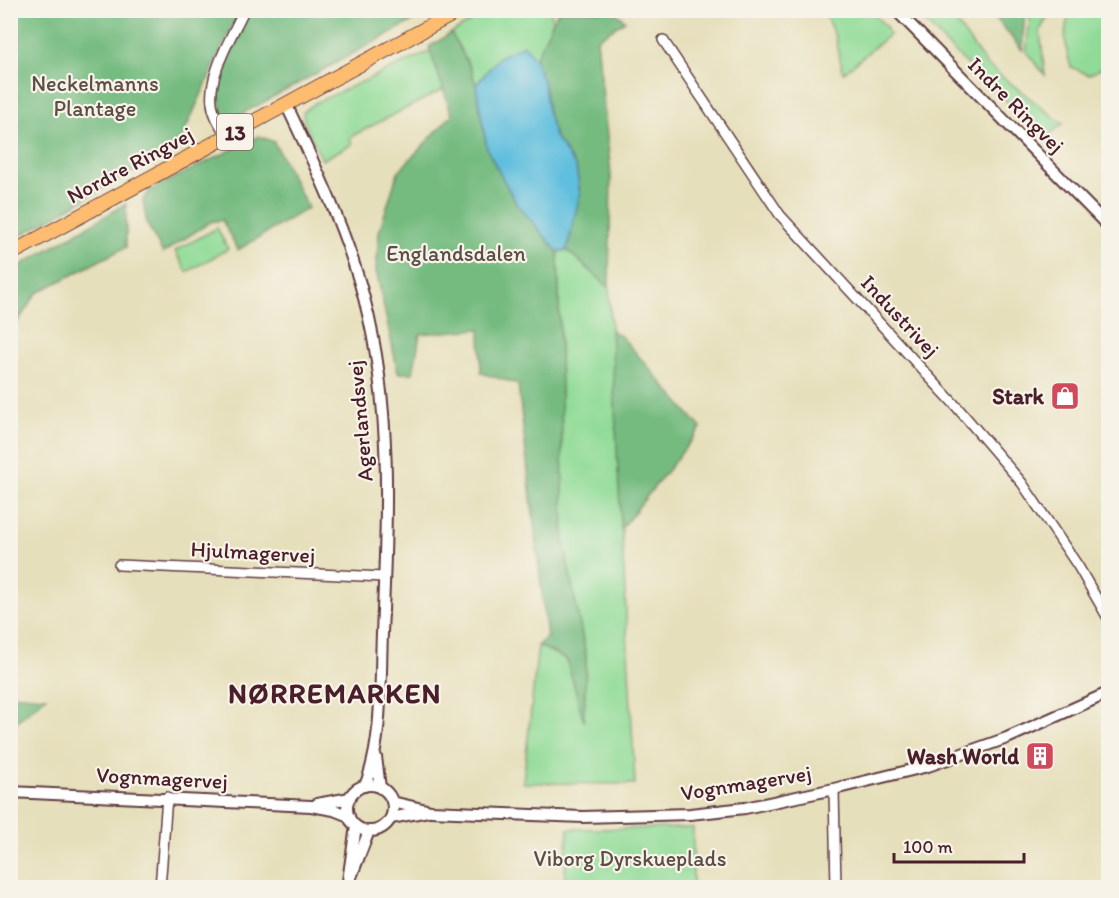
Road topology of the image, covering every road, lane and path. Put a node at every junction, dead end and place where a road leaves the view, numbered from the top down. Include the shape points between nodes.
1 (244, 10) edge
2 (460, 10) edge
3 (896, 10) edge
4 (663, 40) dead end
5 (286, 104) junction
6 (227, 136) junction
7 (1108, 226) edge
8 (10, 254) edge
9 (119, 565) dead end
10 (384, 577) junction
11 (1108, 618) edge
12 (1108, 685) edge
13 (1108, 693) edge
14 (1055, 716) junction
15 (375, 751) junction
16 (365, 786) junction
17 (380, 788) junction
18 (834, 789) junction
19 (10, 792) edge
20 (167, 797) junction
21 (350, 798) junction
22 (392, 802) junction
23 (311, 806) junction
24 (431, 811) junction
25 (349, 816) junction
26 (391, 818) junction
27 (356, 826) junction
28 (369, 831) junction
29 (347, 885) edge
30 (160, 888) edge
31 (837, 888) edge

1 - 6 street via 211,89 215,117
2 - 5 main road, Nordre Ringvej / 13
3 - 7 street, Indre Ringvej
4 - 11 street, Industrivej via 780,215 1022,483
5 - 6 main road, Nordre Ringvej / 13
5 - 10 street, Agerlandsvej via 343,231 364,300 383,422
6 - 8 main road, Nordre Ringvej / 13
9 - 10 street, Hjulmagervej
10 - 15 street, Agerlandsvej
12 - 14 street, Vognmagervej
13 - 14 street, Vognmagervej
14 - 18 street, Vognmagervej via 928,766
15 - 16 street, Agerlandsvej
15 - 17 street, Agerlandsvej
16 - 17 street
16 - 21 street
17 - 22 street
18 - 24 street, Vognmagervej via 745,808 690,814 583,817
18 - 31 street
19 - 20 street, Vognmagervej
20 - 23 street, Vognmagervej
20 - 30 street
21 - 23 street, Vognmagervej
21 - 25 street
22 - 24 street, Vognmagervej
22 - 26 street
23 - 25 street, Vognmagervej
24 - 26 street, Vognmagervej
25 - 27 street
26 - 28 street via 383,828
27 - 28 street
27 - 29 street
28 - 29 street

